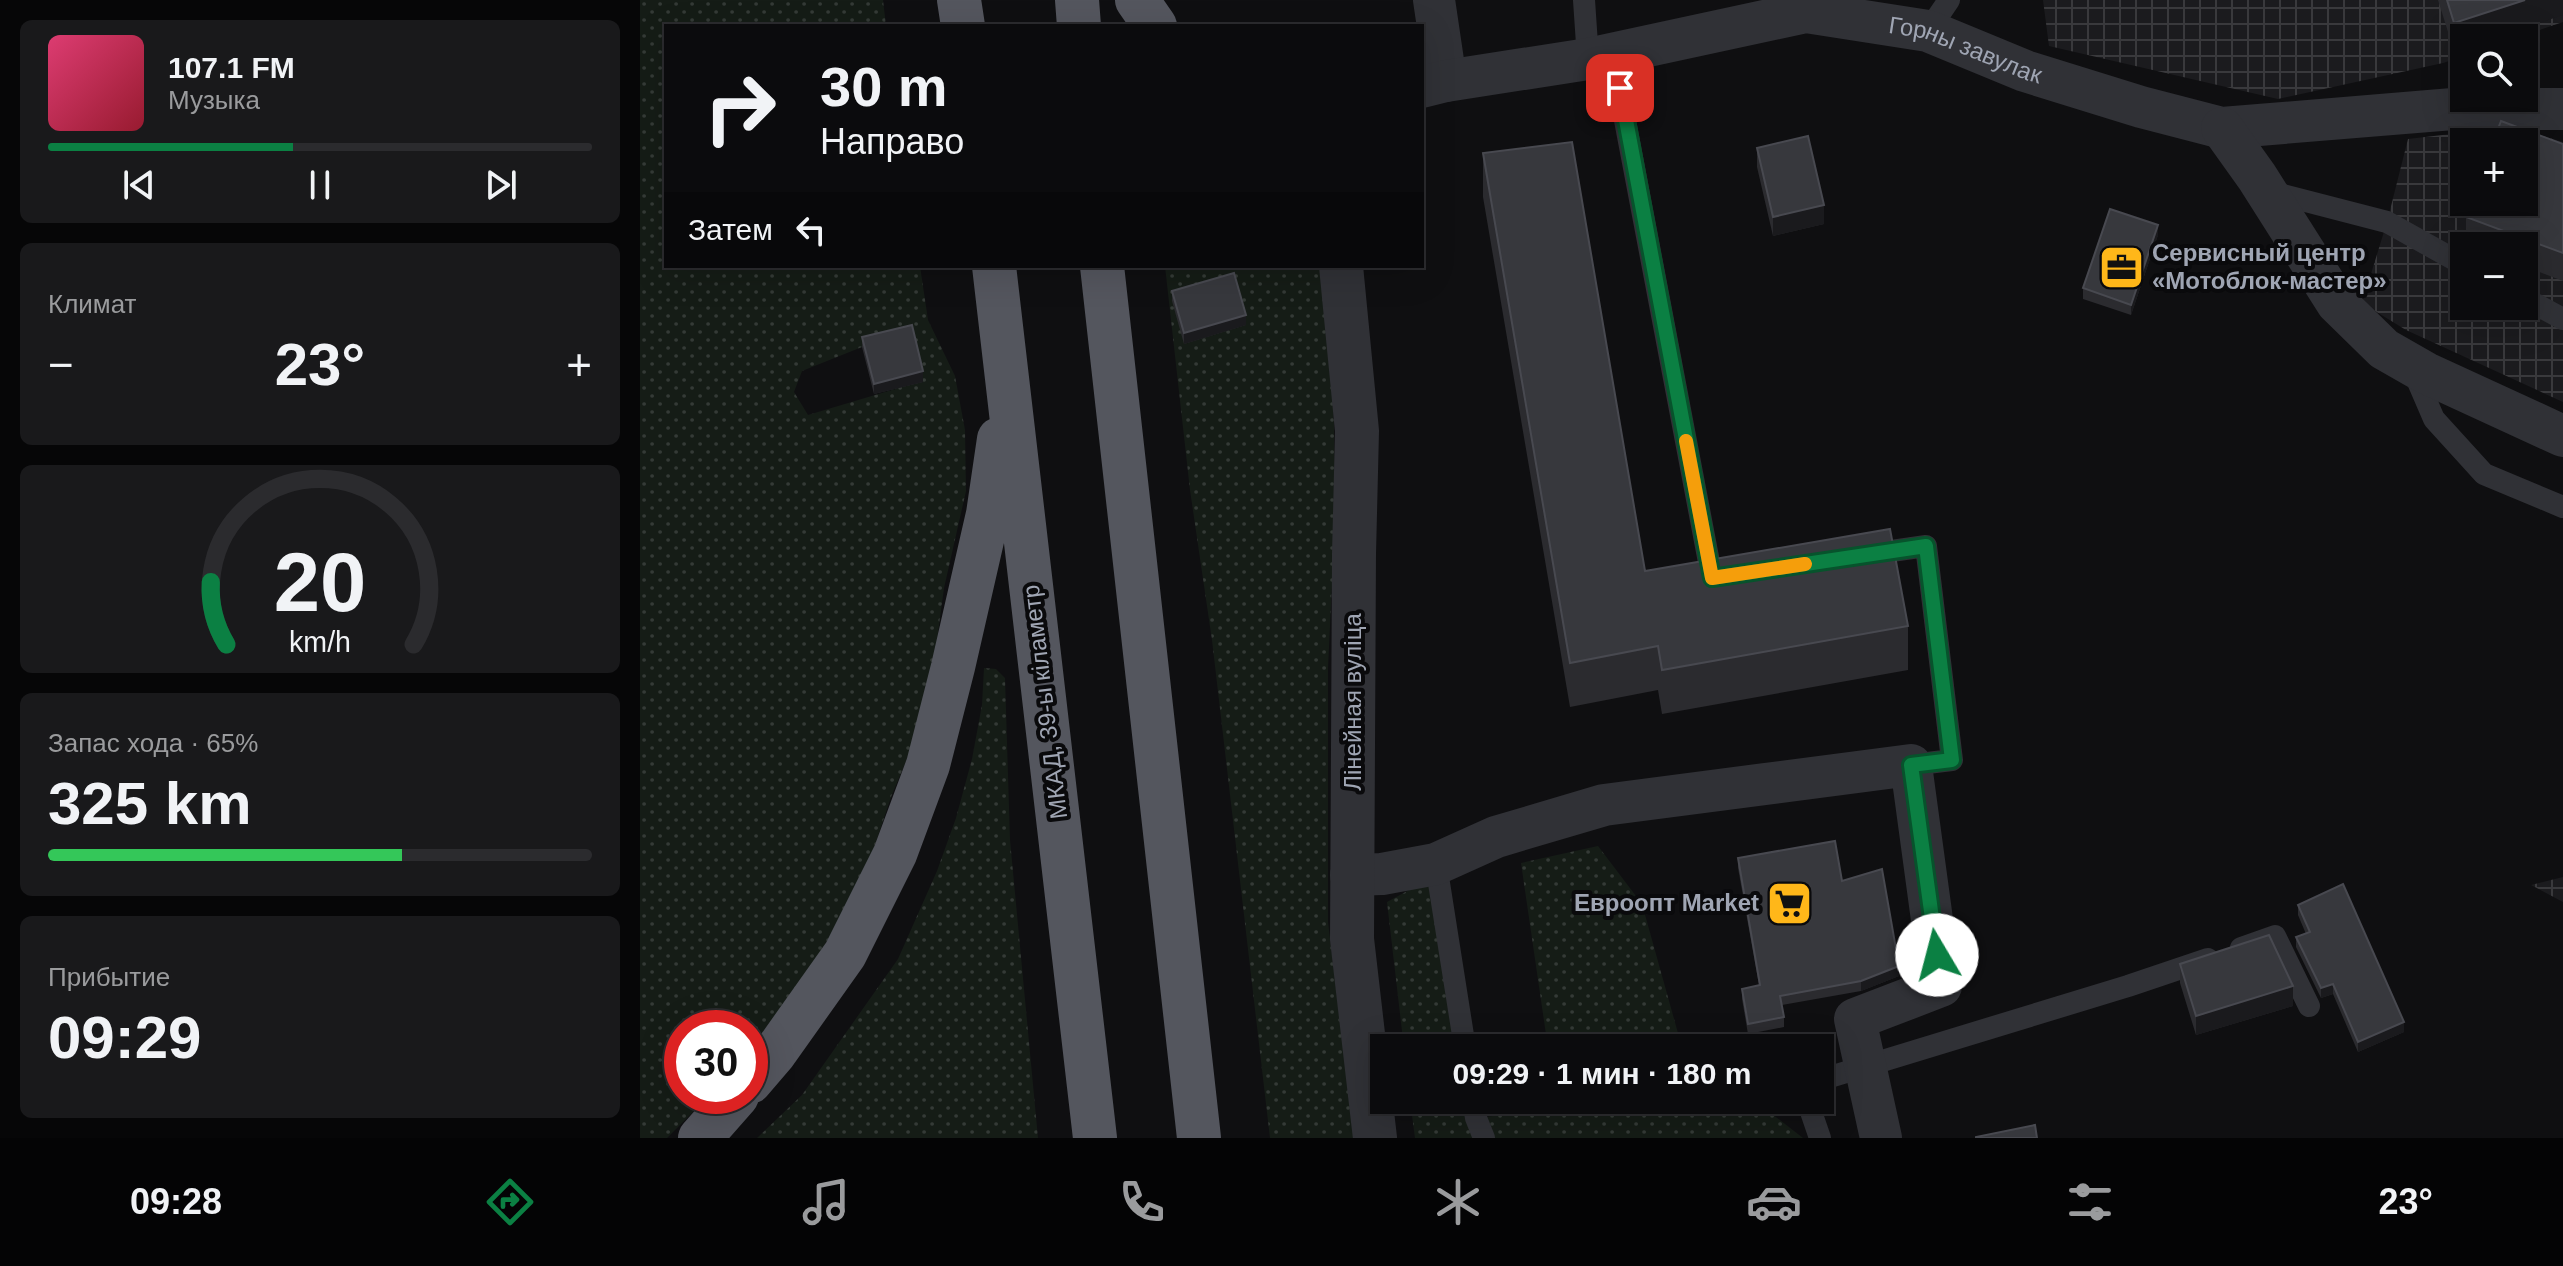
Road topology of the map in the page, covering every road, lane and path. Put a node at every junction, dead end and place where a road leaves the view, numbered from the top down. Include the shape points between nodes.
1 (959, 0) edge
2 (1077, 0) edge
3 (1137, 0) edge
4 (1434, 0) edge
5 (1584, 0) edge
6 (1804, 6) edge
7 (1939, 16) edge
8 (963, 24) edge
9 (1079, 24) edge
10 (1154, 24) edge
11 (1600, 56) junction
12 (1434, 84) edge
13 (2563, 109) edge
14 (2222, 128) junction
15 (2266, 191) junction
16 (2450, 257) edge
17 (994, 268) edge
18 (1104, 268) edge
19 (1341, 268) edge
20 (2538, 306) edge
21 (2563, 319) edge
22 (2409, 363) junction
23 (1007, 373) junction
24 (2563, 436) edge
25 (2563, 507) edge
26 (1849, 558) edge
27 (1743, 574) edge
28 (1911, 765) junction
29 (1436, 864) junction
30 (1351, 875) junction
31 (2309, 1006) dead end
32 (1463, 1034) edge
33 (768, 1061) edge
34 (1865, 1065) junction
35 (1834, 1075) edge
36 (721, 1114) edge
37 (1475, 1114) edge
38 (1812, 1114) edge
39 (700, 1138) edge
40 (1095, 1138) edge
41 (1199, 1138) edge
42 (1375, 1138) edge
43 (1484, 1138) edge
44 (1820, 1138) edge
45 (1881, 1138) edge

1 - 8 highway
2 - 9 highway
3 - 10 highway
4 - 12 street
5 - 11 lane
6 - 7 street, Горны завулак
6 - 11 street, Горны завулак
7 - 14 street, Горны завулак via 2025,71
11 - 12 street, Горны завулак
11 - 27 lane via 1712,578
13 - 14 street, Горны завулак via 2453,109
14 - 15 street
15 - 16 lane via 2387,222
15 - 22 street via 2337,303 2384,349
17 - 23 highway, МКАД, 39-ы кіламетр
18 - 41 highway
19 - 30 street, Лінейная вуліца via 1357,431
20 - 21 lane
22 - 24 street
22 - 25 lane via 2434,419 2484,474
23 - 33 highway via 988,514 928,765 895,854 845,954
23 - 40 highway, МКАД, 39-ы кіламетр
26 - 28 lane via 1926,546 1952,760
28 - 29 street via 1604,805 1496,837
28 - 34 street via 1941,986 1855,1019
29 - 30 street
29 - 32 lane
30 - 42 street, Лінейная вуліца via 1352,939
31 - 34 lane via 2275,936
34 - 35 lane
34 - 45 street
36 - 39 highway
37 - 43 lane
38 - 44 lane

